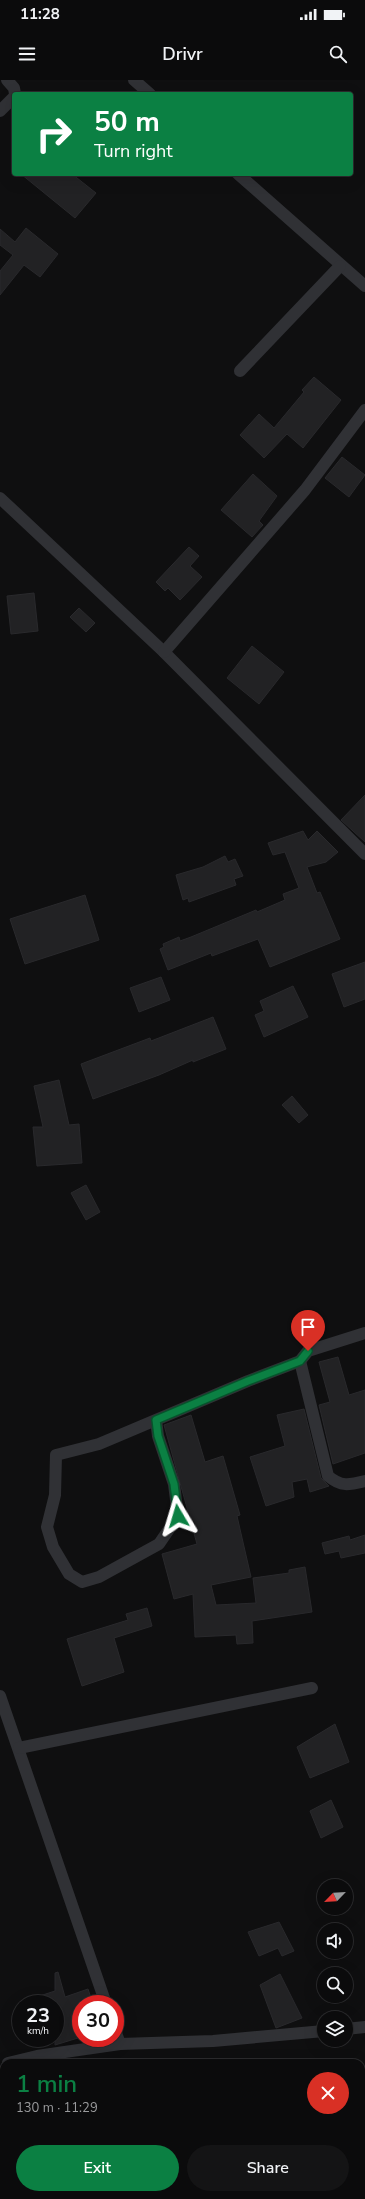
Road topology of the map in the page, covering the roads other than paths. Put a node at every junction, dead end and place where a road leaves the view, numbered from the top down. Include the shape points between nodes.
1 (7, 80) edge
2 (134, 80) edge
3 (14, 92) edge
4 (148, 92) edge
5 (12, 97) edge
6 (0, 111) edge
7 (240, 176) edge
8 (340, 266) junction
9 (365, 286) edge
10 (240, 371) dead end
11 (365, 410) edge
12 (0, 498) edge
13 (164, 652) junction
14 (365, 854) edge
15 (365, 1334) edge
16 (300, 1361) junction
17 (156, 1420) junction
18 (365, 1481) edge
19 (312, 1688) dead end
20 (0, 1696) edge
21 (19, 1748) junction
22 (103, 1995) edge
23 (365, 2027) edge
24 (353, 2028) edge
25 (317, 2032) edge
26 (124, 2044) edge
27 (99, 2047) edge
28 (25, 2059) edge

1 - 3 street via 14,88
2 - 4 street
5 - 6 street
7 - 8 street
8 - 9 street
8 - 10 street
11 - 13 street via 306,490
12 - 13 street
13 - 14 street
15 - 16 street via 308,1351
16 - 17 street
16 - 18 street via 328,1476 344,1486
17 - 17 street via 99,1444 56,1455 55,1495 47,1527 53,1547 68,1574 82,1582 99,1577 159,1544 178,1516 174,1484 158,1436
19 - 21 street
20 - 21 street
21 - 22 street
23 - 24 street
25 - 26 street via 213,2041
27 - 28 street

